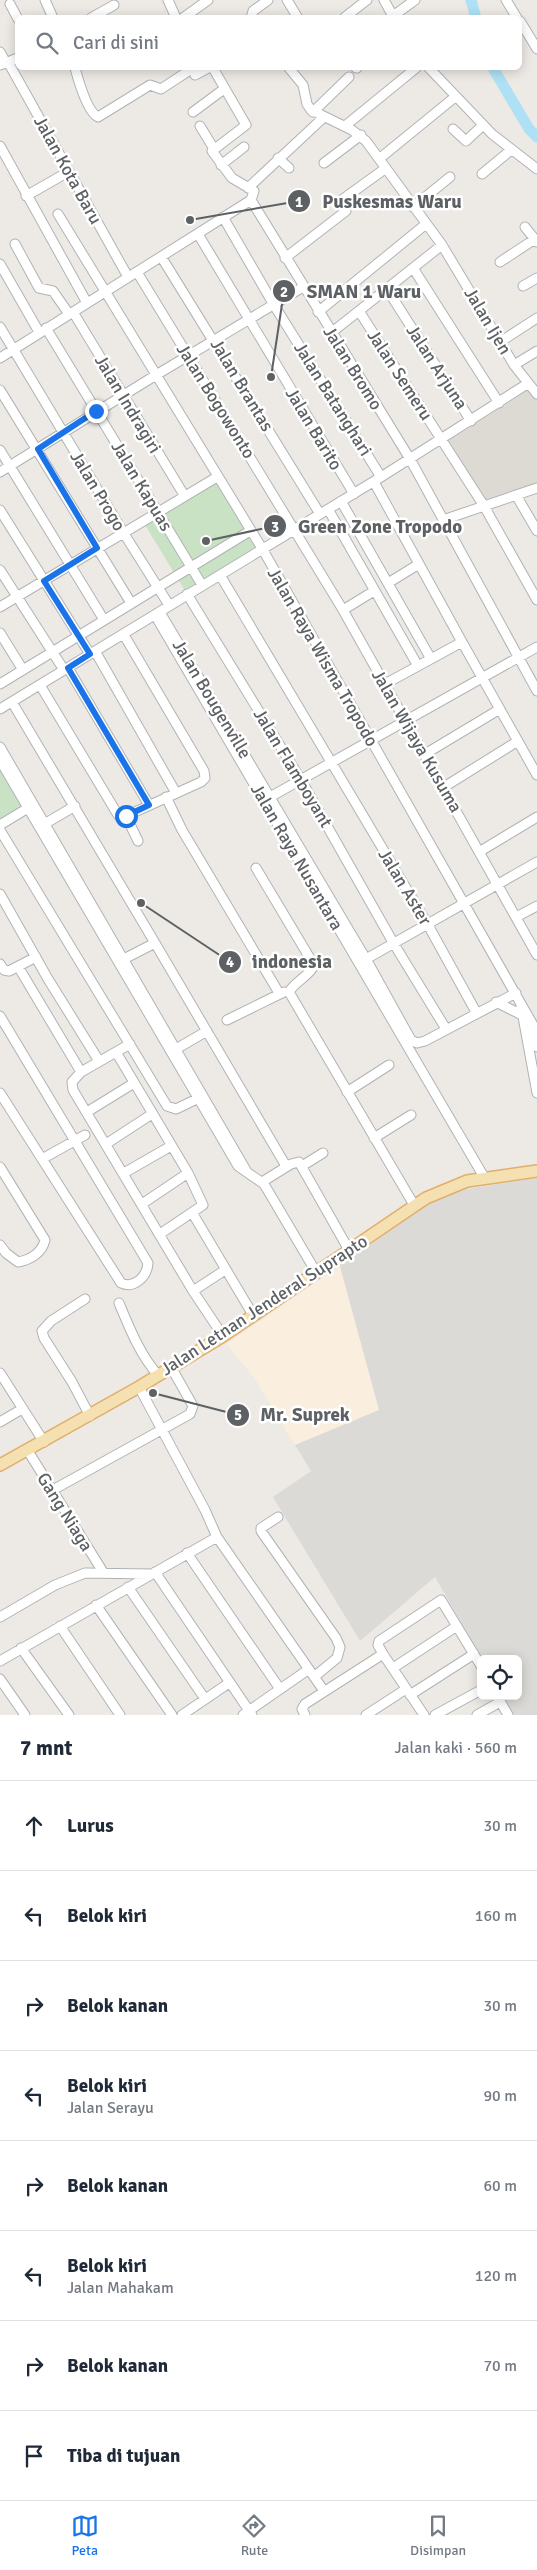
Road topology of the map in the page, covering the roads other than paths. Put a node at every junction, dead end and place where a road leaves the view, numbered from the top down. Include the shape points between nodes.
1 (45, 0) edge
2 (51, 0) edge
3 (168, 0) edge
4 (208, 0) edge
5 (268, 0) edge
6 (287, 0) edge
7 (367, 0) edge
8 (384, 0) edge
9 (415, 0) edge
10 (506, 0) edge
11 (10, 4) dead end
12 (114, 5) dead end
13 (16, 15) edge
14 (52, 15) edge
15 (58, 15) edge
16 (96, 15) edge
17 (175, 15) edge
18 (187, 15) edge
19 (252, 15) edge
20 (296, 15) edge
21 (348, 15) edge
22 (392, 15) edge
23 (396, 15) edge
24 (515, 15) edge
25 (522, 24) edge
26 (537, 49) edge
27 (0, 52) edge
28 (5, 64) edge
29 (76, 70) edge
30 (214, 70) edge
31 (291, 70) edge
32 (414, 70) edge
33 (431, 70) edge
34 (194, 71) edge
35 (349, 77) dead end
36 (224, 89) junction
37 (455, 96) junction
38 (192, 112) dead end
39 (313, 112) junction
40 (324, 117) junction
41 (483, 125) junction
42 (200, 126) dead end
43 (345, 126) junction
44 (453, 129) dead end
45 (361, 135) junction
46 (0, 146) edge
47 (244, 147) dead end
48 (214, 149) junction
49 (511, 150) junction
50 (278, 158) junction
51 (380, 159) junction
52 (324, 163) dead end
53 (221, 165) junction
54 (289, 168) dead end
55 (386, 168) junction
56 (537, 169) edge
57 (68, 172) junction
58 (482, 174) dead end
59 (450, 177) dead end
60 (248, 188) junction
61 (26, 196) junction
62 (247, 202) junction
63 (339, 202) dead end
64 (414, 208) junction
65 (346, 211) dead end
66 (58, 214) dead end
67 (223, 217) junction
68 (426, 224) junction
69 (525, 227) dead end
70 (198, 234) junction
71 (536, 240) edge
72 (15, 244) dead end
73 (442, 245) junction
74 (162, 258) junction
75 (285, 258) junction
76 (500, 262) dead end
77 (0, 264) edge
78 (413, 268) junction
79 (137, 272) junction
80 (128, 277) junction
81 (537, 278) edge
82 (523, 286) dead end
83 (303, 287) junction
84 (387, 289) junction
85 (104, 292) junction
86 (87, 303) junction
87 (274, 304) junction
88 (359, 311) junction
89 (318, 312) junction
90 (71, 313) junction
91 (537, 318) edge
92 (248, 320) junction
93 (0, 327) edge
94 (43, 330) junction
95 (331, 333) junction
96 (215, 341) junction
97 (500, 342) junction
98 (13, 349) junction
99 (537, 351) edge
100 (188, 356) junction
101 (0, 358) edge
102 (514, 365) junction
103 (156, 374) junction
104 (527, 384) junction
105 (0, 390) edge
106 (537, 393) edge
107 (122, 396) junction
108 (499, 403) junction
109 (97, 411) junction
110 (472, 421) junction
111 (62, 433) junction
112 (442, 439) junction
113 (38, 449) junction
114 (0, 450) edge
115 (410, 459) junction
116 (10, 466) junction
117 (0, 472) edge
118 (217, 477) junction
119 (378, 479) junction
120 (537, 488) edge
121 (354, 494) junction
122 (516, 495) junction
123 (184, 496) junction
124 (341, 501) junction
125 (484, 506) junction
126 (328, 509) junction
127 (0, 510) edge
128 (158, 511) junction
129 (320, 514) junction
130 (443, 520) junction
131 (296, 529) junction
132 (250, 531) junction
133 (537, 531) edge
134 (122, 532) junction
135 (97, 548) junction
136 (263, 550) junction
137 (420, 564) junction
138 (69, 565) junction
139 (191, 567) junction
140 (0, 570) edge
141 (220, 575) junction
142 (44, 581) junction
143 (388, 583) junction
144 (202, 585) junction
145 (158, 588) junction
146 (374, 591) junction
147 (187, 594) junction
148 (18, 598) junction
149 (537, 600) edge
150 (131, 603) junction
151 (168, 604) junction
152 (0, 607) edge
153 (343, 610) junction
154 (159, 614) junction
155 (104, 620) junction
156 (0, 633) edge
157 (78, 635) junction
158 (124, 635) junction
159 (462, 642) junction
160 (537, 647) edge
161 (50, 651) junction
162 (93, 653) junction
163 (518, 658) junction
164 (431, 659) junction
165 (418, 666) junction
166 (66, 669) junction
167 (24, 670) junction
168 (482, 678) junction
169 (0, 684) edge
170 (385, 684) junction
171 (40, 685) junction
172 (537, 691) edge
173 (12, 702) junction
174 (0, 709) edge
175 (500, 709) junction
176 (406, 721) junction
177 (371, 741) junction
178 (518, 741) junction
179 (0, 747) edge
180 (425, 754) junction
181 (0, 760) edge
182 (331, 763) junction
183 (537, 775) edge
184 (301, 780) junction
185 (444, 787) junction
186 (176, 793) junction
187 (166, 797) junction
188 (270, 797) junction
189 (149, 805) junction
190 (75, 806) junction
191 (28, 808) junction
192 (122, 816) junction
193 (537, 817) edge
194 (0, 825) edge
195 (42, 826) junction
196 (0, 830) edge
197 (138, 841) dead end
198 (479, 852) junction
199 (537, 862) edge
200 (256, 868) dead end
201 (497, 884) junction
202 (0, 894) edge
203 (463, 903) junction
204 (537, 906) edge
205 (516, 917) junction
206 (428, 925) junction
207 (155, 943) junction
208 (394, 944) junction
209 (537, 955) edge
210 (36, 957) junction
211 (366, 959) junction
212 (121, 961) junction
213 (0, 964) edge
214 (19, 968) junction
215 (289, 992) junction
216 (279, 993) junction
217 (518, 997) junction
218 (496, 1002) junction
219 (476, 1012) junction
220 (522, 1015) junction
221 (0, 1016) edge
222 (227, 1020) dead end
223 (531, 1021) junction
224 (446, 1029) junction
225 (207, 1031) junction
226 (537, 1032) edge
227 (130, 1044) junction
228 (537, 1047) edge
229 (176, 1049) junction
230 (116, 1052) junction
231 (99, 1061) junction
232 (390, 1065) dead end
233 (82, 1072) junction
234 (134, 1083) junction
235 (537, 1090) edge
236 (347, 1092) junction
237 (0, 1094) edge
238 (200, 1097) junction
239 (87, 1112) junction
240 (152, 1114) junction
241 (411, 1115) dead end
242 (86, 1135) dead end
243 (374, 1138) junction
244 (75, 1141) junction
245 (106, 1144) junction
246 (171, 1146) junction
247 (323, 1153) dead end
248 (42, 1159) junction
249 (286, 1166) junction
250 (302, 1166) junction
251 (0, 1167) edge
252 (537, 1171) edge
253 (124, 1173) junction
254 (188, 1173) junction
255 (484, 1177) junction
256 (262, 1182) junction
257 (142, 1204) junction
258 (414, 1204) junction
259 (193, 1214) junction
260 (160, 1234) junction
261 (0, 1244) edge
262 (349, 1250) junction
263 (225, 1270) junction
264 (316, 1272) junction
265 (193, 1291) junction
266 (85, 1299) dead end
267 (119, 1303) dead end
268 (253, 1315) junction
269 (223, 1336) junction
270 (171, 1367) junction
271 (0, 1373) edge
272 (158, 1375) junction
273 (139, 1387) junction
274 (22, 1409) junction
275 (90, 1416) junction
276 (0, 1422) edge
277 (161, 1430) junction
278 (44, 1442) junction
279 (28, 1451) junction
280 (0, 1465) edge
281 (51, 1491) junction
282 (278, 1517) dead end
283 (216, 1537) junction
284 (187, 1552) junction
285 (103, 1572) junction
286 (153, 1573) junction
287 (128, 1587) junction
288 (96, 1605) junction
289 (0, 1617) edge
290 (60, 1626) junction
291 (457, 1626) junction
292 (21, 1648) junction
293 (382, 1654) junction
294 (474, 1654) junction
295 (477, 1659) edge
296 (0, 1661) edge
297 (393, 1668) junction
298 (311, 1673) junction
299 (0, 1679) edge
300 (229, 1683) junction
301 (280, 1689) junction
302 (324, 1691) junction
303 (408, 1692) junction
304 (477, 1693) edge
305 (205, 1700) junction
306 (498, 1700) edge
307 (500, 1700) edge
308 (453, 1711) edge
309 (248, 1714) edge
310 (25, 1715) edge
311 (69, 1715) edge
312 (120, 1715) edge
313 (172, 1715) edge
314 (182, 1715) edge
315 (305, 1715) edge
316 (366, 1715) edge
317 (424, 1715) edge
318 (435, 1715) edge
319 (477, 1715) edge
320 (508, 1715) edge

1 - 14 street
2 - 15 street
3 - 17 street
4 - 18 street
5 - 19 street
6 - 20 street
7 - 21 street
8 - 22 street
9 - 23 street
10 - 24 street
11 - 13 street
12 - 16 street
25 - 26 street
27 - 28 street, Jalan Kota Baru
28 - 57 street, Jalan Kota Baru
29 - 34 street via 94,115 98,117 150,85 161,89
30 - 36 street
31 - 39 street via 303,85 307,104
32 - 43 street
33 - 37 street
35 - 39 street
36 - 38 street
36 - 48 street via 246,125
37 - 41 street
37 - 51 street
39 - 40 street
40 - 43 street
40 - 50 street
41 - 44 street via 466,141
41 - 49 street
42 - 48 street
43 - 45 street
45 - 51 street, Jalan Ijen
45 - 52 street
46 - 61 street
47 - 53 street
48 - 53 street via 213,154
49 - 56 street
49 - 58 street
50 - 54 street
50 - 60 street
51 - 55 street, Jalan Ijen
53 - 60 street
55 - 63 street
55 - 64 street, Jalan Ijen
57 - 61 street
57 - 80 street, Jalan Kota Baru
59 - 64 street
60 - 62 street via 254,193
61 - 86 street
62 - 67 street
62 - 75 street, Jalan Bromo
64 - 68 street, Jalan Ijen
65 - 75 street
66 - 85 street, Jalan Raya Wisma Tropodo
67 - 70 street
67 - 87 street, Jalan Batanghari
68 - 73 street, Jalan Ijen
68 - 89 street
69 - 71 street
70 - 74 street
70 - 92 street, Jalan Barito
71 - 76 street
72 - 90 street, Jalan Indragiri via 39,288 53,291
73 - 78 street
73 - 97 street, Jalan Ijen
74 - 79 street
74 - 96 street, Jalan Brantas
75 - 83 street, Jalan Bromo
77 - 94 street, Jalan Kapuas
78 - 84 street
78 - 108 street
79 - 80 street
79 - 100 street, Jalan Bogowonto
80 - 85 street
81 - 82 street
83 - 87 street
83 - 89 street, Jalan Bromo
84 - 88 street
84 - 110 street, Jalan Arjuna
85 - 86 street
85 - 103 street, Jalan Raya Wisma Tropodo
86 - 90 street
87 - 92 street
87 - 119 street, Jalan Batanghari
88 - 95 street
88 - 112 street, Jalan Semeru
89 - 95 street, Jalan Bromo
90 - 94 street
90 - 107 street, Jalan Indragiri
91 - 97 street
92 - 96 street
92 - 121 street, Jalan Barito
93 - 98 street, Jalan Progo
94 - 98 street
94 - 109 street, Jalan Kapuas
95 - 115 street, Jalan Bromo
96 - 100 street
96 - 129 street, Jalan Brantas
97 - 102 street, Jalan Ijen
98 - 101 street
98 - 111 street, Jalan Progo
99 - 102 street
100 - 103 street
100 - 131 street, Jalan Bogowonto
102 - 104 street, Jalan Ijen
103 - 107 street
103 - 118 street, Jalan Raya Wisma Tropodo
104 - 106 street, Jalan Ijen
104 - 108 street
105 - 113 street
107 - 109 street
107 - 123 street, Jalan Indragiri
108 - 110 street
109 - 111 street
109 - 128 street, Jalan Kapuas
110 - 112 street
111 - 113 street
111 - 134 street, Jalan Progo
112 - 115 street
112 - 125 street, Jalan Semeru
113 - 116 street
113 - 135 street
114 - 116 street
115 - 119 street
115 - 130 street, Jalan Bromo
116 - 117 street
116 - 138 street
118 - 123 street
118 - 132 street, Jalan Raya Wisma Tropodo
119 - 121 street
119 - 137 street, Jalan Batanghari
120 - 122 street
121 - 124 street
122 - 125 street
122 - 133 street
123 - 128 street
124 - 126 street
124 - 143 street
125 - 130 street
125 - 149 street, Jalan Semeru
126 - 129 street
126 - 146 street
127 - 142 street
128 - 134 street
128 - 139 street, Jalan Kapuas
129 - 131 street
130 - 163 street, Jalan Bromo
131 - 136 street
131 - 153 street, Jalan Wijaya Kusuma
132 - 136 street, Jalan Raya Wisma Tropodo
132 - 139 street
134 - 135 street
134 - 145 street, Jalan Progo
135 - 138 street
135 - 150 street
136 - 141 street
136 - 177 street, Jalan Raya Wisma Tropodo
137 - 143 street
137 - 159 street, Jalan Batanghari
138 - 142 street
138 - 155 street
139 - 144 street, Jalan Kapuas
139 - 145 street
140 - 148 street
141 - 144 street
141 - 182 street, Jalan Aster
142 - 148 street
142 - 157 street
143 - 164 street
144 - 147 street
145 - 150 street
145 - 151 street, Jalan Progo
146 - 153 street
146 - 165 street
147 - 151 street
147 - 184 street, Jalan Flamboyant
148 - 152 street
148 - 161 street
150 - 155 street
151 - 154 street
153 - 170 street, Jalan Wijaya Kusuma
154 - 158 street
154 - 188 street, Jalan Bougenville
154 - 255 street, Jalan Raya Nusantara
155 - 157 street
156 - 167 street
157 - 161 street
157 - 162 street
158 - 162 street
158 - 186 street via 205,773 201,782
159 - 164 street
159 - 168 street, Jalan Batanghari
160 - 163 street
161 - 166 street
161 - 167 street
162 - 166 street
162 - 186 street
163 - 168 street
163 - 172 street, Jalan Bromo
164 - 165 street
165 - 170 street
166 - 171 street
166 - 189 street
167 - 169 street
168 - 175 street, Jalan Batanghari
168 - 176 street
170 - 176 street, Jalan Wijaya Kusuma
171 - 173 street
171 - 192 street
173 - 174 street
173 - 190 street
175 - 178 street, Jalan Batanghari
175 - 180 street
176 - 177 street
176 - 180 street, Jalan Wijaya Kusuma
177 - 182 street
177 - 203 street, Jalan Raya Wisma Tropodo
178 - 183 street, Jalan Batanghari
178 - 185 street
179 - 195 street
180 - 185 street, Jalan Wijaya Kusuma
181 - 191 street
182 - 184 street
182 - 206 street, Jalan Aster
184 - 188 street
184 - 208 street, Jalan Flamboyant
185 - 198 street, Jalan Wijaya Kusuma
186 - 187 street
187 - 189 street
187 - 216 street via 182,830
188 - 211 street, Jalan Bougenville
189 - 192 street
190 - 195 street
190 - 207 street
191 - 194 street
191 - 195 street
192 - 197 street
193 - 198 street
195 - 212 street
196 - 227 street
198 - 201 street, Jalan Wijaya Kusuma
199 - 201 street
200 - 215 street via 314,965
201 - 203 street
201 - 205 street, Jalan Wijaya Kusuma
202 - 210 street
203 - 206 street
203 - 217 street, Jalan Raya Wisma Tropodo
204 - 205 street
205 - 209 street, Jalan Wijaya Kusuma
206 - 208 street
206 - 219 street, Jalan Aster
207 - 212 street
207 - 225 street
208 - 211 street
208 - 224 street, Jalan Flamboyant
210 - 214 street
210 - 231 street
211 - 224 street, Jalan Bougenville via 407,1034 415,1042 421,1043
212 - 229 street
212 - 238 street
213 - 214 street via 7,971
214 - 233 street
215 - 216 street
215 - 236 street
216 - 222 street
217 - 218 street
217 - 220 street
217 - 223 street, Jalan Raya Wisma Tropodo
218 - 219 street
218 - 220 street
219 - 224 street
220 - 235 street
221 - 244 street
223 - 226 street, Jalan Raya Wisma Tropodo
223 - 228 street
225 - 229 street
225 - 249 street
227 - 230 street
227 - 238 street via 170,1108 176,1109
229 - 238 street
230 - 231 street
230 - 234 street
231 - 233 street
232 - 236 street
233 - 239 street via 72,1086
234 - 239 street
234 - 240 street
236 - 243 street
237 - 248 street
238 - 256 street via 249,1175
239 - 245 street
240 - 245 street
240 - 246 street
241 - 243 street
242 - 244 street
243 - 258 street
244 - 248 street
244 - 248 street via 148,1263 137,1283 121,1284
245 - 253 street
246 - 253 street
246 - 254 street
247 - 250 street
249 - 250 street via 296,1161
249 - 256 street
250 - 262 street
251 - 261 street via 45,1240 40,1251 18,1262
252 - 255 main road, Jalan Letnan Jenderal Suprapto
253 - 257 street
254 - 257 street
254 - 259 street via 203,1205
255 - 258 main road, Jalan Letnan Jenderal Suprapto via 446,1188
256 - 264 street
257 - 260 street
258 - 262 main road, Jalan Letnan Jenderal Suprapto
259 - 260 street
259 - 263 street
260 - 265 street
262 - 264 main road, Jalan Letnan Jenderal Suprapto
263 - 265 street
263 - 268 street
264 - 268 main road, Jalan Letnan Jenderal Suprapto
265 - 269 street
266 - 275 street via 51,1321 42,1331
267 - 272 street via 128,1326
268 - 269 main road, Jalan Letnan Jenderal Suprapto
269 - 270 main road, Jalan Letnan Jenderal Suprapto
270 - 272 main road, Jalan Letnan Jenderal Suprapto
270 - 277 street via 193,1410
271 - 274 street
272 - 273 main road, Jalan Letnan Jenderal Suprapto
273 - 275 main road, Jalan Letnan Jenderal Suprapto
273 - 277 street
274 - 276 street
274 - 278 street
275 - 278 main road, Jalan Letnan Jenderal Suprapto
277 - 281 street
277 - 283 street via 205,1510
278 - 279 main road, Jalan Letnan Jenderal Suprapto
279 - 280 main road, Jalan Letnan Jenderal Suprapto
279 - 281 street, Gang Niaga
281 - 285 street, Gang Niaga
282 - 298 street via 261,1531 338,1640 341,1651 337,1658
283 - 284 street
283 - 298 street
284 - 286 street
284 - 301 street
285 - 286 street
285 - 289 street via 69,1578
286 - 287 street
286 - 300 street
287 - 288 street
287 - 305 street
288 - 290 street
288 - 313 street
290 - 292 street
290 - 312 street
291 - 293 street via 441,1600 379,1641
291 - 294 street
291 - 297 street
292 - 296 street
292 - 311 street
293 - 297 street
293 - 302 street
294 - 295 street
294 - 303 street
297 - 303 street
298 - 301 street
298 - 302 street
299 - 310 street
300 - 305 street
300 - 309 street
301 - 309 street
302 - 315 street via 305,1704 302,1708
303 - 316 street
303 - 317 street
304 - 308 street
305 - 314 street
306 - 319 street
307 - 320 street
308 - 318 street

